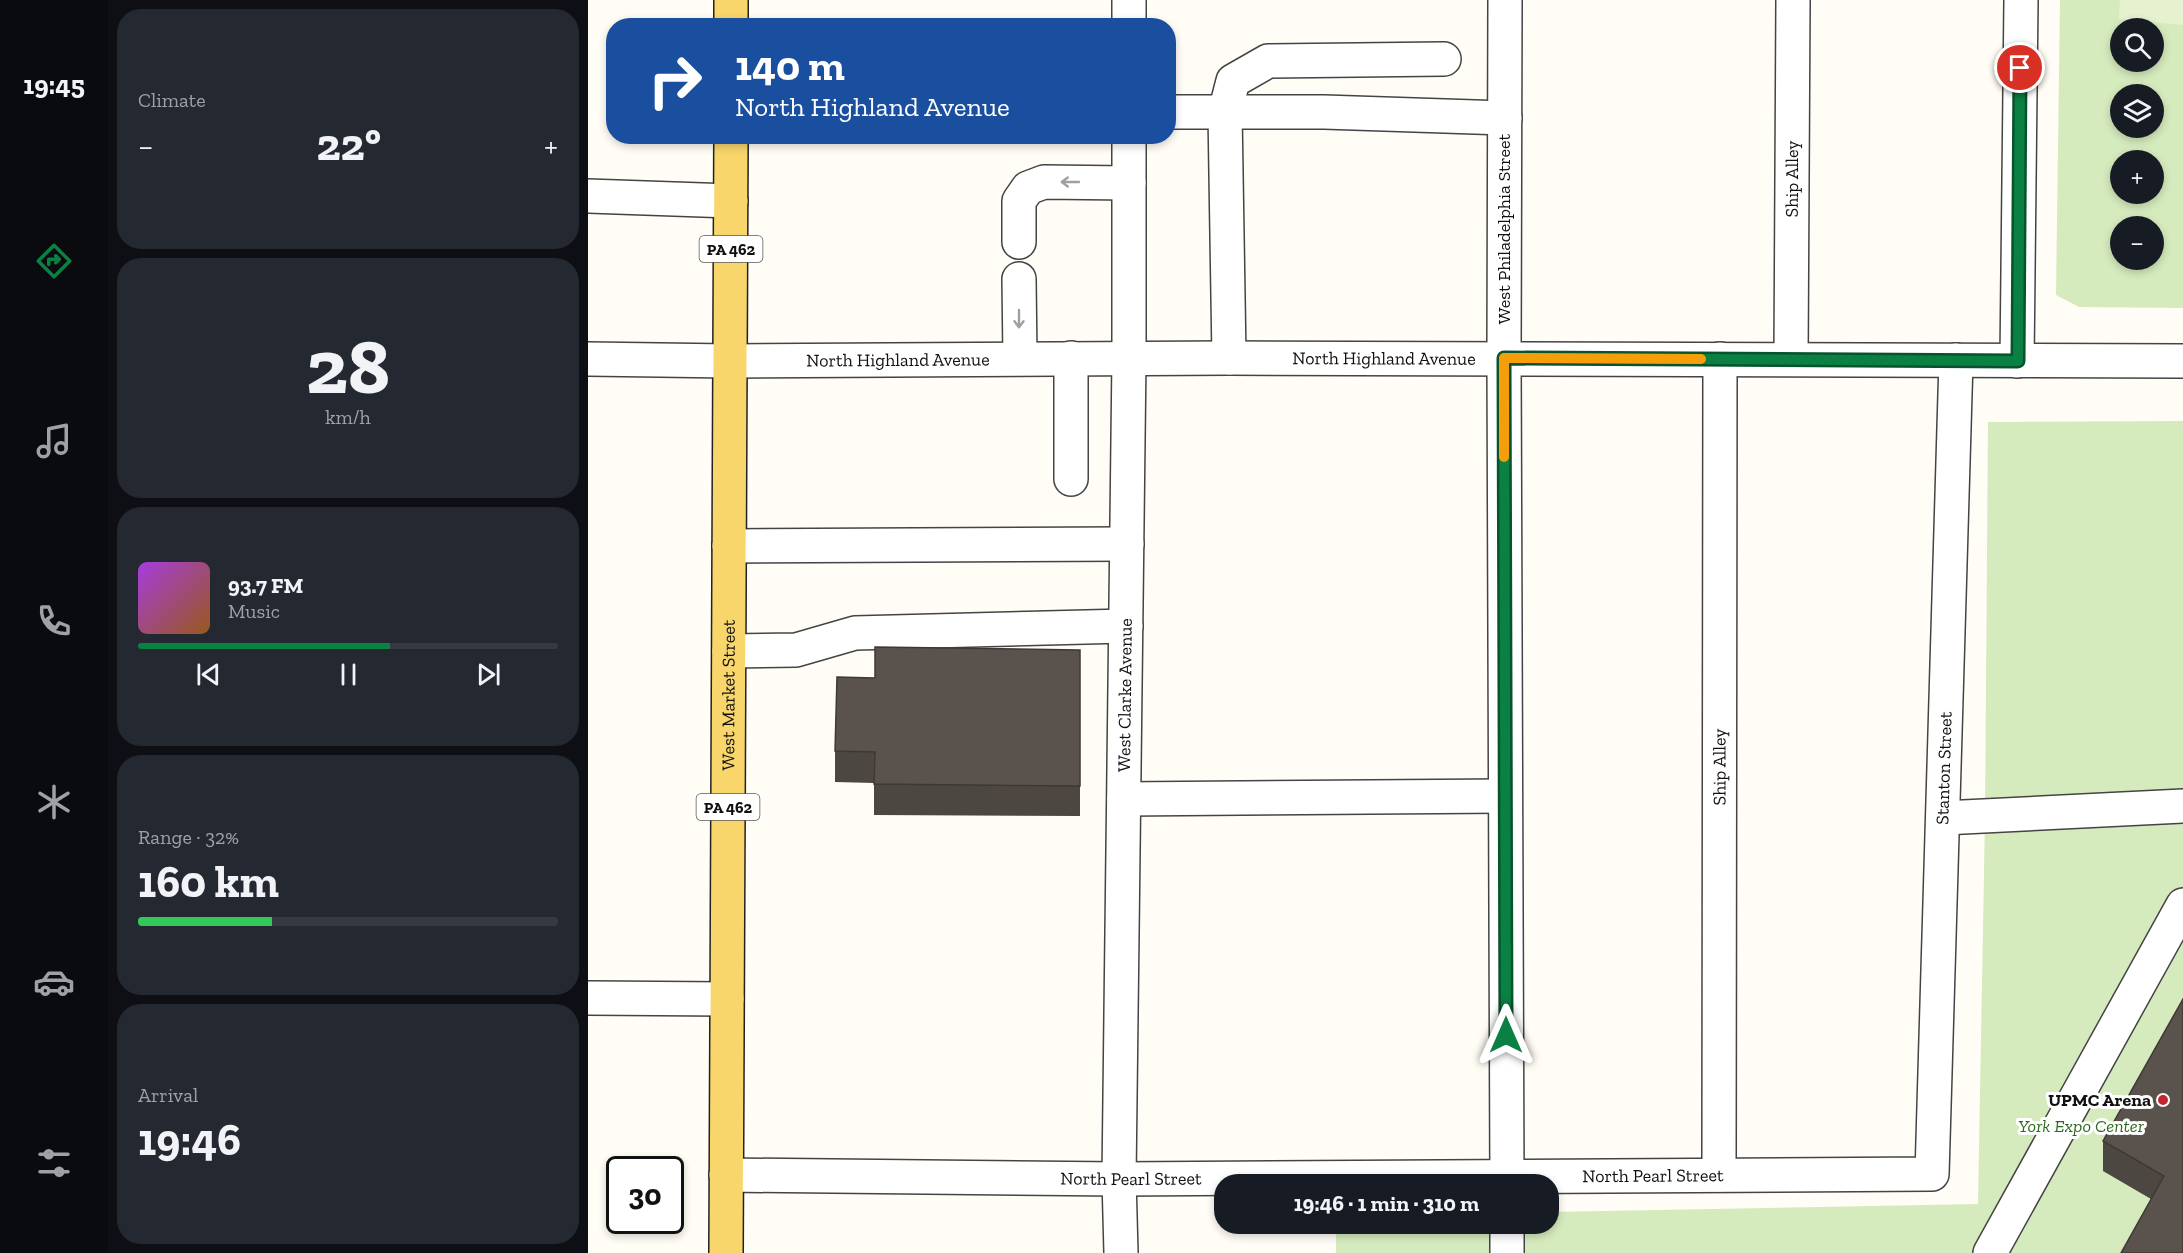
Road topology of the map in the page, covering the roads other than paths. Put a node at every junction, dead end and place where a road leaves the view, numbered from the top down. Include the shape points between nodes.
1 (731, 0) edge
2 (1129, 0) edge
3 (1505, 0) edge
4 (1793, 0) edge
5 (2021, 0) edge
6 (731, 18) edge
7 (1129, 18) edge
8 (1444, 59) dead end
9 (1176, 112) edge
10 (1225, 112) junction
11 (1504, 118) junction
12 (731, 144) edge
13 (1129, 144) edge
14 (1129, 183) junction
15 (588, 196) edge
16 (731, 201) junction
17 (1019, 242) dead end
18 (1019, 279) dead end
19 (1020, 358) junction
20 (1071, 358) junction
21 (1129, 358) junction
22 (1229, 358) junction
23 (1504, 358) junction
24 (588, 359) edge
25 (1720, 359) junction
26 (1791, 359) junction
27 (1956, 360) junction
28 (730, 361) junction
29 (2018, 361) junction
30 (2183, 362) edge
31 (1071, 479) dead end
32 (1127, 544) junction
33 (729, 546) junction
34 (1126, 626) junction
35 (729, 651) junction
36 (1505, 796) junction
37 (1124, 799) junction
38 (2183, 806) edge
39 (1942, 818) junction
40 (2183, 905) edge
41 (588, 998) edge
42 (727, 999) junction
43 (1507, 1174) edge
44 (1932, 1174) joint
45 (726, 1175) junction
46 (1719, 1175) junction
47 (1119, 1179) junction
48 (1214, 1179) edge
49 (1559, 1180) edge
50 (1507, 1234) edge
51 (726, 1253) edge
52 (1121, 1253) edge
53 (1508, 1253) edge
54 (1990, 1253) edge

1 - 6 main road
2 - 7 street
3 - 11 street, West Philadelphia Street
4 - 26 street, Ship Alley
5 - 29 street
8 - 10 street via 1268,62 1233,81
9 - 10 street
10 - 11 street
10 - 22 street
11 - 23 street, West Philadelphia Street
12 - 16 main road, West Market Street / PA 462
13 - 14 street, West Clarke Avenue
14 -> 17 street via 1044,182 1028,188 1019,201
14 - 21 street, West Clarke Avenue
15 - 16 street
16 - 28 main road, West Market Street / PA 462
18 -> 19 street
19 - 20 street, North Highland Avenue
19 - 28 street, North Highland Avenue
20 - 21 street, North Highland Avenue
20 - 31 street
21 - 22 street, North Highland Avenue
21 - 32 street, West Clarke Avenue
22 - 23 street, North Highland Avenue
23 - 25 street, North Highland Avenue
23 - 36 street, West Philadelphia Street
24 - 28 street, North Highland Avenue
25 - 26 street, North Highland Avenue
25 - 46 street, Ship Alley
26 - 27 street, North Highland Avenue
27 - 29 street, North Highland Avenue
27 - 39 street, Stanton Street
28 - 33 main road, West Market Street / PA 462
29 - 30 street, North Highland Avenue
32 - 33 street
32 - 34 street, West Clarke Avenue
33 - 35 main road, West Market Street / PA 462
34 - 35 street via 855,633 796,650
34 - 37 street, West Clarke Avenue
35 - 42 main road, West Market Street / PA 462
36 - 37 street
36 - 43 street, West Philadelphia Street
37 - 47 street, West Clarke Avenue
38 - 39 street
39 - 44 street, Stanton Street
40 - 54 street
41 - 42 street
42 - 45 main road, West Market Street / PA 462
44 - 46 street, North Pearl Street
45 - 47 street, North Pearl Street
45 - 51 main road, West Market Street / PA 462
46 - 49 street, North Pearl Street
47 - 48 street, North Pearl Street
47 - 52 street, West Clarke Avenue
50 - 53 street

